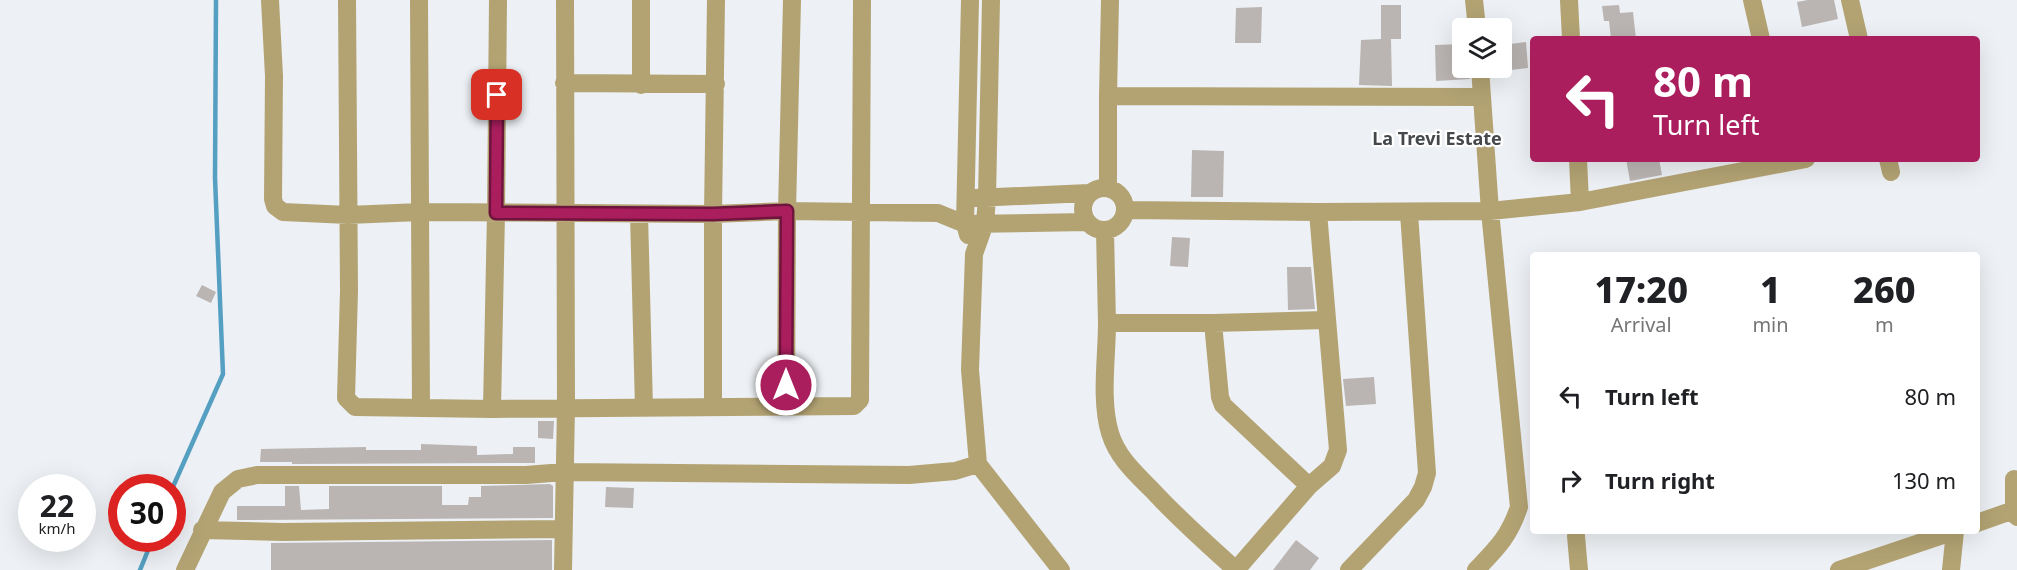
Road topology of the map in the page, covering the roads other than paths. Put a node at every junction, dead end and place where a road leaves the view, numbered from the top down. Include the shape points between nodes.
1 (270, 0) edge
2 (347, 0) edge
3 (419, 0) edge
4 (498, 0) edge
5 (565, 0) edge
6 (641, 0) edge
7 (716, 0) edge
8 (792, 0) edge
9 (862, 0) edge
10 (970, 0) edge
11 (991, 0) edge
12 (1110, 0) edge
13 (1474, 0) edge
14 (1569, 0) edge
15 (1752, 0) edge
16 (1850, 0) edge
17 (1476, 18) edge
18 (1571, 36) edge
19 (1760, 36) edge
20 (1858, 36) edge
21 (1481, 78) edge
22 (564, 83) junction
23 (716, 84) junction
24 (641, 85) junction
25 (1108, 96) junction
26 (1482, 97) junction
27 (1578, 162) edge
28 (1790, 162) edge
29 (1108, 187) junction
30 (1089, 193) junction
31 (966, 198) junction
32 (987, 198) junction
33 (1580, 202) junction
34 (1126, 210) junction
35 (787, 211) junction
36 (1490, 211) junction
37 (420, 212) junction
38 (862, 212) junction
39 (1318, 212) junction
40 (496, 213) junction
41 (565, 213) junction
42 (938, 213) junction
43 (1409, 213) junction
44 (639, 214) junction
45 (713, 214) junction
46 (348, 215) junction
47 (1087, 222) junction
48 (985, 223) junction
49 (965, 224) junction
50 (1105, 231) junction
51 (974, 254) junction
52 (1326, 320) junction
53 (1107, 323) junction
54 (1213, 323) junction
55 (713, 406) junction
56 (786, 406) junction
57 (566, 407) junction
58 (421, 408) junction
59 (644, 408) junction
60 (492, 409) junction
61 (978, 464) junction
62 (564, 472) junction
63 (2014, 479) dead end
64 (1309, 486) junction
65 (2016, 514) edge
66 (1980, 522) edge
67 (564, 529) junction
68 (202, 530) junction
69 (1948, 534) edge
70 (1955, 534) edge
71 (1576, 536) dead end
72 (1882, 562) edge
73 (185, 570) edge
74 (563, 570) edge
75 (1061, 570) edge
76 (1236, 570) edge
77 (1349, 570) edge
78 (1476, 570) edge
79 (1579, 570) edge
80 (1839, 570) edge
81 (1951, 570) edge

1 - 46 street via 275,206 283,212
2 - 46 street
3 - 37 street
4 - 40 street
5 - 22 street
6 - 24 street
7 - 23 street
8 - 35 street
9 - 38 street
10 - 31 street
11 - 32 street
12 - 25 street
13 - 17 street
14 - 18 street
15 - 19 street
16 - 20 street
21 - 26 street
22 - 24 street
22 - 41 street
23 - 24 street
23 - 45 street
25 - 26 street
25 - 29 street
26 - 36 street
27 - 33 street
28 - 33 street
29 - 30 street
29 - 34 street via 1117,191
30 - 32 street
30 - 47 street via 1082,213
31 - 32 street
31 - 42 street
31 - 49 street
32 - 48 street
33 - 36 street
34 - 39 street
34 - 50 street via 1115,228
35 - 38 street
35 - 45 street
35 - 56 street
36 - 43 street
36 - 78 street via 1519,507 1502,543
37 - 40 street
37 - 46 street
37 - 58 street
38 - 42 street
38 - 56 street via 860,400 846,407
39 - 43 street
39 - 52 street
40 - 41 street
40 - 60 street
41 - 44 street
41 - 57 street
42 - 49 street
43 - 77 street via 1427,473 1416,500
44 - 45 street
44 - 59 street
45 - 55 street
46 - 58 street via 346,398 354,407
47 - 48 street
47 - 50 street
48 - 49 street
48 - 51 street
49 - 51 street
50 - 53 street
51 - 61 street via 970,370
52 - 54 street
52 - 64 street via 1338,450 1332,466
53 - 54 street
53 - 76 street via 1106,410 1119,453 1182,522
54 - 64 street via 1223,405
55 - 56 street
55 - 59 street
57 - 59 street
57 - 60 street
57 - 62 street
58 - 60 street
61 - 62 street via 955,471 909,475
61 - 75 street
62 - 67 street
62 - 68 street via 257,474 238,479 222,492
63 - 65 street
64 - 76 street
65 - 66 street
67 - 68 street
67 - 74 street
68 - 73 street
69 - 72 street
70 - 81 street
71 - 79 street
72 - 80 street

